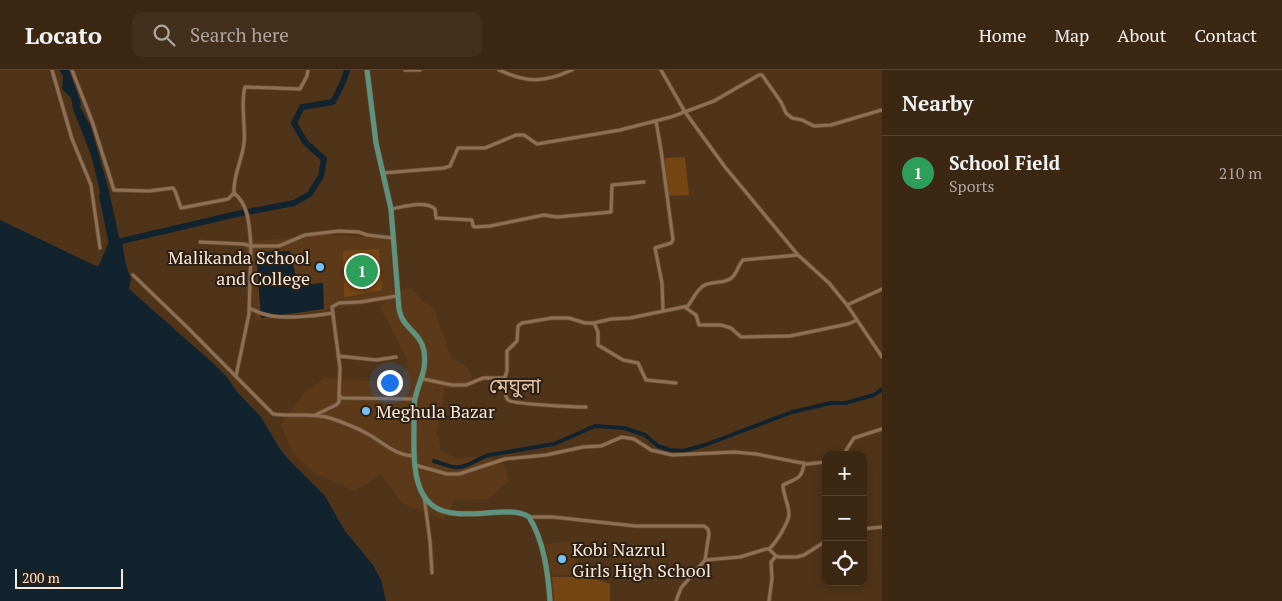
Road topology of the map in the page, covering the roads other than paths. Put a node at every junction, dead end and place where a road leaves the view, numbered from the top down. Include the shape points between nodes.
1 (52, 70) edge
2 (72, 70) edge
3 (308, 70) edge
4 (367, 70) edge
5 (405, 70) edge
6 (420, 70) edge
7 (499, 70) edge
8 (572, 70) edge
9 (661, 70) edge
10 (512, 72) edge
11 (882, 110) edge
12 (685, 112) junction
13 (656, 121) junction
14 (383, 173) junction
15 (644, 182) dead end
16 (234, 193) junction
17 (391, 209) junction
18 (393, 238) junction
19 (200, 242) dead end
20 (251, 246) junction
21 (100, 248) dead end
22 (798, 255) junction
23 (133, 275) dead end
24 (882, 289) edge
25 (397, 296) junction
26 (847, 306) junction
27 (685, 307) junction
28 (249, 308) junction
29 (663, 310) junction
30 (333, 313) junction
31 (857, 320) junction
32 (594, 323) junction
33 (338, 356) junction
34 (396, 357) dead end
35 (882, 357) edge
36 (236, 376) junction
37 (505, 377) junction
38 (422, 379) junction
39 (676, 383) dead end
40 (339, 395) junction
41 (415, 399) junction
42 (586, 407) dead end
43 (314, 415) junction
44 (882, 430) edge
45 (846, 451) edge
46 (414, 456) junction
47 (804, 463) junction
48 (822, 463) edge
49 (415, 465) junction
50 (424, 493) junction
51 (529, 517) junction
52 (882, 527) edge
53 (867, 529) edge
54 (822, 544) edge
55 (769, 549) junction
56 (776, 556) junction
57 (704, 560) junction
58 (432, 573) dead end
59 (550, 601) edge
60 (676, 601) edge
61 (769, 601) edge

1 - 21 street via 72,139 91,185
2 - 16 street via 114,190 173,188 181,208 228,199
3 - 16 street via 300,89 244,89 244,142
4 - 14 main road via 373,126
5 - 6 street
7 - 10 street
8 - 10 street via 536,81
9 - 12 street
11 - 12 street via 831,125 814,126 786,113 766,79 758,75
12 - 13 street
12 - 22 street
13 - 14 street via 537,144 524,135 516,135 485,148 458,148 450,166 444,168
13 - 29 street via 673,240 655,248
14 - 17 main road
15 - 17 street via 612,186 611,212 544,215 475,228 472,220 436,218 432,206
16 - 20 street via 249,217
17 - 18 main road
18 - 20 street via 339,231 305,235 279,246
18 - 25 main road
19 - 20 street
20 - 28 street
22 - 26 street via 830,283
22 - 27 street via 743,260 733,277 700,287
23 - 36 street
24 - 26 street
25 - 30 street via 339,303 332,307
25 - 38 main road via 402,320 422,343
26 - 31 street
27 - 29 street
27 - 31 street via 696,314 699,325 721,325 731,328 741,337 790,336
28 - 30 street via 264,314 307,317
28 - 36 street
29 - 32 street
30 - 33 street
31 - 35 street
32 - 37 street via 552,318 519,324 517,341 507,351
32 - 39 street via 598,345 623,360 638,363 645,379
33 - 34 street via 376,360
33 - 40 street
36 - 43 street via 273,414
37 - 38 street via 483,378 466,385 452,386
37 - 42 street via 506,397 510,401
38 - 41 main road
40 - 41 street via 342,398
40 - 43 street via 336,406
41 - 46 main road
43 - 46 street via 336,420 392,450
44 - 45 street via 854,438
46 - 49 main road
47 - 48 street
47 - 49 street via 734,452 672,455 622,437 601,446 504,459 460,474 447,474
47 - 55 street via 800,477 784,486 788,517 779,538
49 - 50 main road
50 - 51 main road via 432,506 444,512 519,513
50 - 58 street
51 - 57 street via 635,526 704,526 709,534
51 - 59 main road via 541,546
52 - 53 street
54 - 56 street via 797,557
55 - 56 street
55 - 57 street via 740,557
56 - 61 street via 772,562
57 - 60 street via 681,588

